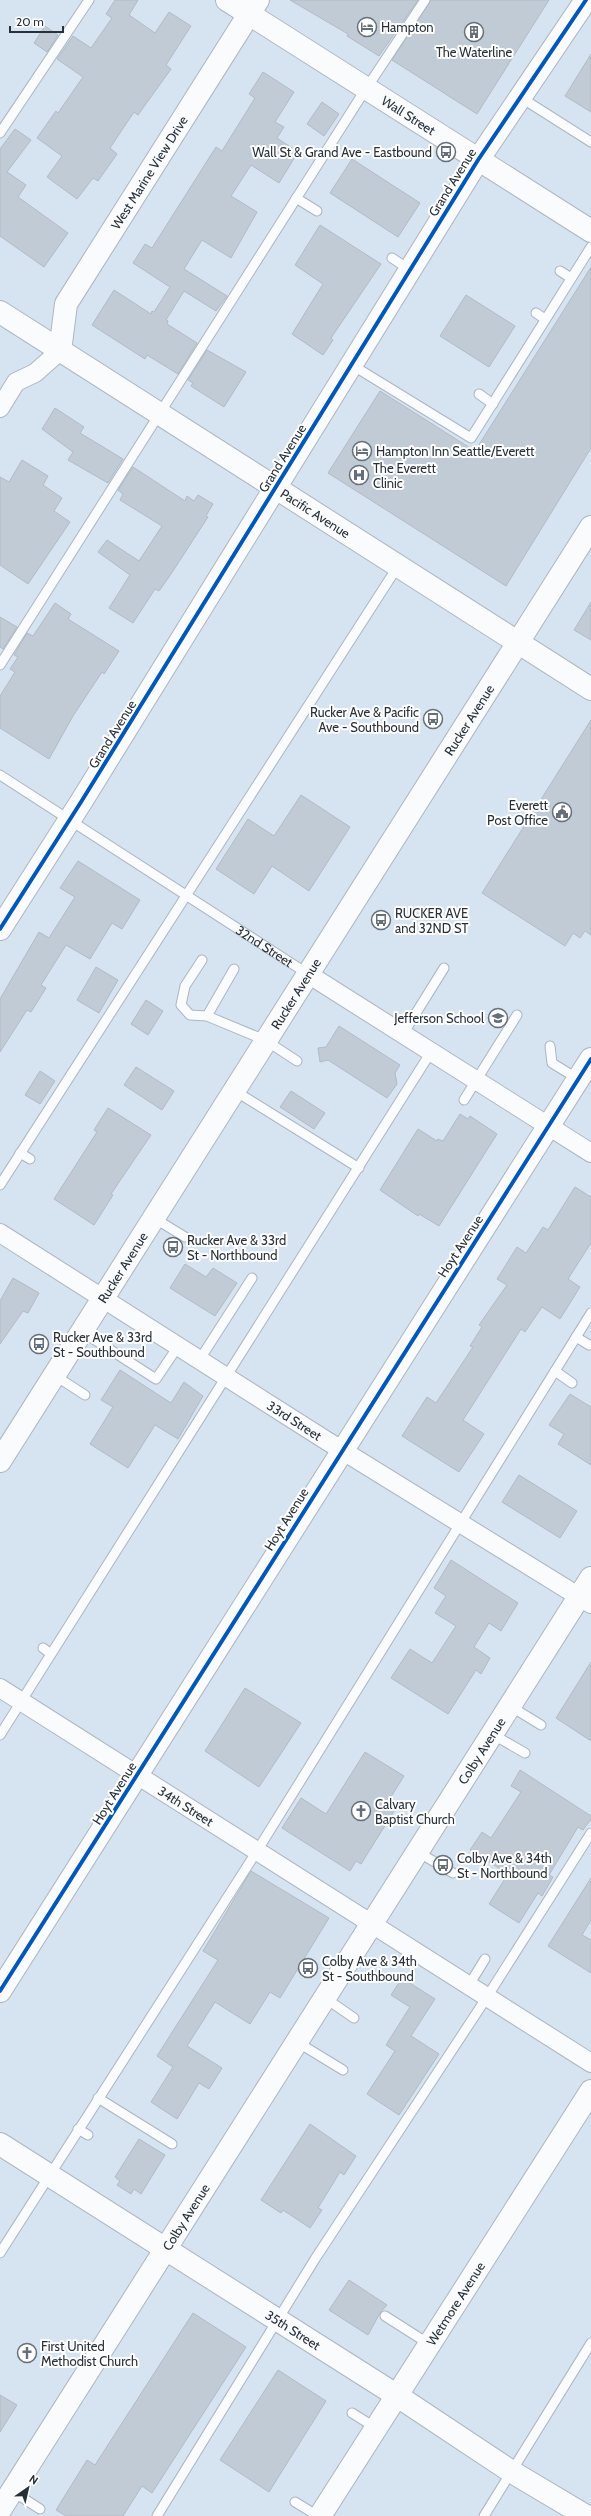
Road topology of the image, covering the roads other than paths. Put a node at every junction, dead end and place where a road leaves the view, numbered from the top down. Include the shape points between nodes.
1 (90, 0) edge
2 (227, 0) edge
3 (425, 0) edge
4 (586, 0) edge
5 (253, 7) edge
6 (366, 89) junction
7 (520, 97) junction
8 (0, 133) edge
9 (591, 142) edge
10 (478, 160) junction
11 (296, 198) junction
12 (317, 210) dead end
13 (591, 231) edge
14 (591, 247) edge
15 (392, 258) dead end
16 (410, 270) junction
17 (560, 271) dead end
18 (571, 278) junction
19 (0, 312) edge
20 (536, 313) dead end
21 (545, 319) junction
22 (60, 351) junction
23 (352, 365) junction
24 (479, 394) dead end
25 (493, 404) junction
26 (0, 408) edge
27 (159, 414) junction
28 (275, 488) junction
29 (591, 527) edge
30 (398, 566) junction
31 (518, 642) junction
32 (0, 665) edge
33 (591, 689) edge
34 (0, 775) edge
35 (70, 820) junction
36 (186, 895) junction
37 (0, 929) edge
38 (202, 960) dead end
39 (444, 968) dead end
40 (234, 970) dead end
41 (308, 974) junction
42 (517, 1014) dead end
43 (207, 1016) junction
44 (402, 1034) junction
45 (265, 1040) junction
46 (550, 1046) dead end
47 (431, 1052) junction
48 (591, 1059) edge
49 (297, 1061) dead end
50 (578, 1079) junction
51 (476, 1080) junction
52 (234, 1090) junction
53 (464, 1100) dead end
54 (549, 1126) junction
55 (20, 1153) junction
56 (591, 1153) edge
57 (30, 1159) dead end
58 (359, 1168) junction
59 (0, 1185) edge
60 (153, 1217) junction
61 (0, 1233) edge
62 (185, 1237) dead end
63 (252, 1278) dead end
64 (102, 1297) junction
65 (591, 1313) edge
66 (81, 1331) junction
67 (576, 1337) junction
68 (589, 1345) dead end
69 (179, 1346) junction
70 (200, 1359) junction
71 (556, 1371) junction
72 (54, 1375) junction
73 (228, 1377) junction
74 (572, 1383) dead end
75 (85, 1395) dead end
76 (342, 1450) junction
77 (0, 1461) edge
78 (462, 1523) junction
79 (591, 1578) edge
80 (585, 1600) edge
81 (43, 1648) dead end
82 (51, 1654) junction
83 (0, 1688) edge
84 (21, 1701) junction
85 (510, 1706) junction
86 (541, 1725) dead end
87 (492, 1734) junction
88 (0, 1735) edge
89 (525, 1754) dead end
90 (137, 1775) junction
91 (591, 1833) edge
92 (257, 1851) junction
93 (418, 1852) junction
94 (453, 1873) dead end
95 (372, 1924) junction
96 (485, 1959) dead end
97 (468, 1985) junction
98 (0, 1991) edge
99 (488, 1997) junction
100 (325, 1998) junction
101 (354, 2018) dead end
102 (297, 2042) junction
103 (591, 2063) edge
104 (343, 2070) dead end
105 (591, 2091) edge
106 (98, 2098) junction
107 (78, 2129) junction
108 (88, 2135) dead end
109 (0, 2144) edge
110 (172, 2144) dead end
111 (49, 2175) junction
112 (166, 2250) junction
113 (0, 2253) edge
114 (385, 2316) dead end
115 (277, 2320) junction
116 (591, 2343) edge
117 (429, 2344) junction
118 (396, 2395) junction
119 (352, 2413) dead end
120 (376, 2428) junction
121 (512, 2472) junction
122 (12, 2491) junction
123 (295, 2502) dead end
124 (40, 2509) dead end
125 (0, 2510) edge
126 (157, 2516) edge
127 (319, 2516) edge
128 (484, 2516) edge
129 (586, 2516) edge

1 - 8 lane
2 - 5 street, Wall Street
3 - 6 lane
4 - 7 street, Grand Avenue
5 - 6 street, Wall Street
5 - 22 street, West Marine View Drive via 66,304
6 - 10 street, Wall Street
6 - 11 lane
7 - 9 lane
7 - 10 street, Grand Avenue
10 - 13 street, Wall Street
10 - 16 street, Grand Avenue
11 - 12 lane
11 - 27 lane
14 - 18 lane
15 - 16 lane
16 - 23 street, Grand Avenue
17 - 18 lane
18 - 21 lane
19 - 22 street, Pacific Avenue
20 - 21 lane
21 - 25 lane
22 - 26 street via 35,373 16,382
22 - 27 street, Pacific Avenue
23 - 25 lane via 471,438
23 - 28 street, Grand Avenue
24 - 25 lane
27 - 28 street, Pacific Avenue
27 - 32 lane
28 - 30 street, Pacific Avenue
28 - 35 street, Grand Avenue
29 - 31 street, Rucker Avenue
30 - 31 street, Pacific Avenue
30 - 36 lane
31 - 33 street, Pacific Avenue
31 - 41 street, Rucker Avenue
34 - 35 lane, 32nd Street
35 - 36 lane, 32nd Street
35 - 37 street, Grand Avenue
36 - 41 lane, 32nd Street
36 - 55 lane
38 - 43 lane via 185,986 181,1005 190,1015
39 - 44 lane
40 - 43 lane
41 - 44 street, 32nd Street
41 - 45 street, Rucker Avenue
42 - 51 lane
43 - 45 lane
44 - 47 street, 32nd Street
45 - 49 lane
45 - 52 street, Rucker Avenue
46 - 50 lane via 552,1063
47 - 51 street, 32nd Street
47 - 58 lane
48 - 50 street, Hoyt Avenue
50 - 54 street, Hoyt Avenue
51 - 53 lane
51 - 54 street, 32nd Street
52 - 58 lane
52 - 60 street, Rucker Avenue
54 - 56 street, 32nd Street
54 - 76 street, Hoyt Avenue
55 - 57 lane
55 - 59 lane
58 - 73 lane
60 - 62 lane
60 - 64 street, Rucker Avenue
61 - 64 street, 33rd Street
63 - 70 lane
64 - 66 street, Rucker Avenue
64 - 69 street, 33rd Street
65 - 67 lane
66 - 69 lane via 156,1379
66 - 72 street, Rucker Avenue
67 - 68 lane
67 - 71 lane
69 - 70 street, 33rd Street
70 - 73 street, 33rd Street
71 - 74 lane
71 - 78 lane
72 - 75 lane
72 - 77 street, Rucker Avenue
73 - 76 street, 33rd Street
73 - 82 lane
76 - 78 street, 33rd Street
76 - 90 street, Hoyt Avenue
78 - 80 street, 33rd Street
78 - 92 lane
79 - 80 street, Colby Avenue
80 - 85 street, Colby Avenue
81 - 82 lane
82 - 84 lane
83 - 84 street, 34th Street
84 - 88 lane
84 - 90 street, 34th Street
85 - 86 lane
85 - 87 street, Colby Avenue
87 - 89 lane
87 - 93 street, Colby Avenue
90 - 92 street, 34th Street
90 - 98 street, Hoyt Avenue
91 - 99 lane
92 - 95 street, 34th Street
92 - 106 lane
93 - 94 lane
93 - 95 street, Colby Avenue
95 - 97 street
95 - 100 street, Colby Avenue
96 - 97 lane
97 - 99 street
99 - 103 street
99 - 115 lane
100 - 101 lane
100 - 102 street, Colby Avenue
102 - 104 lane
102 - 112 street, Colby Avenue
105 - 117 street, Wetmore Avenue
106 - 107 lane
106 - 110 lane
107 - 108 lane
107 - 111 lane
109 - 111 street, 35th Street
111 - 112 street, 35th Street
111 - 113 lane
112 - 115 street, 35th Street
112 - 122 street, Colby Avenue
114 - 117 lane
115 - 118 street, 35th Street
115 - 126 lane
116 - 121 lane
117 - 118 street, Wetmore Avenue
118 - 120 street, Wetmore Avenue
118 - 121 street, 35th Street
119 - 120 lane
120 - 127 street, Wetmore Avenue
121 - 128 lane
121 - 129 street, 35th Street
122 - 124 lane
122 - 125 street, Colby Avenue
123 - 127 lane

